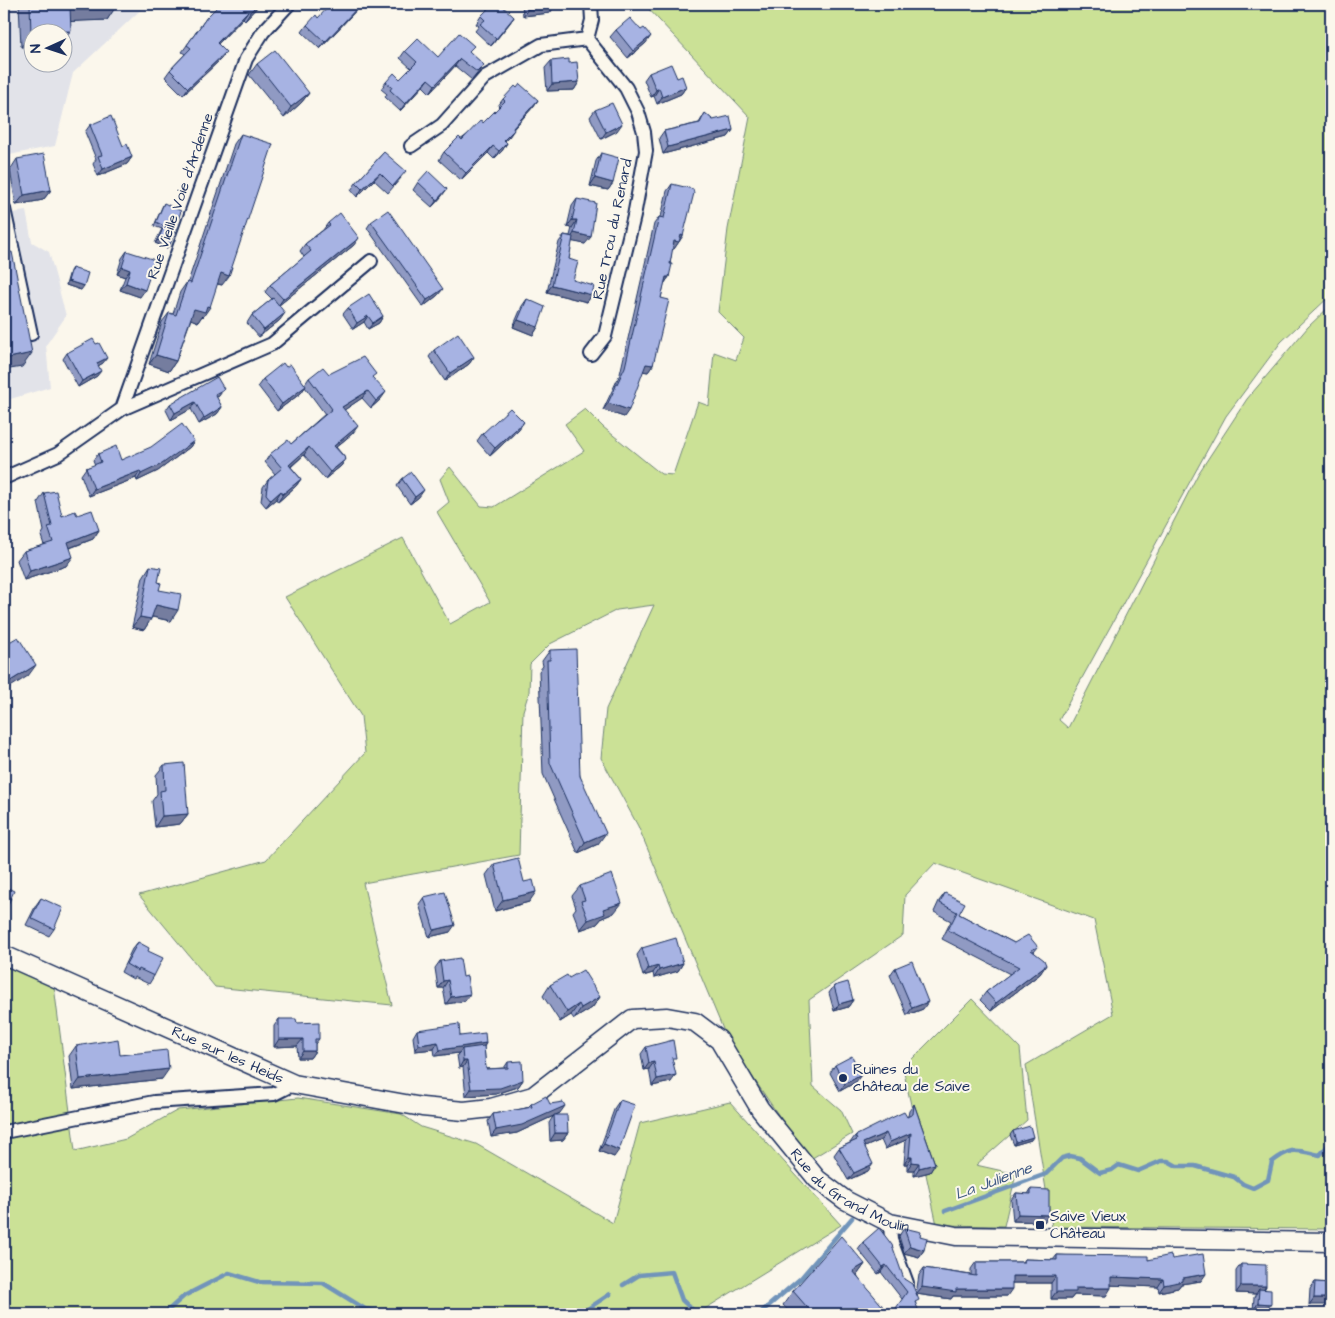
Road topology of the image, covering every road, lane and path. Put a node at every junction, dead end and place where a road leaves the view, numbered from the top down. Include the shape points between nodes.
1 (289, 4) edge
2 (591, 4) edge
3 (587, 39) junction
4 (411, 146) dead end
5 (4, 209) edge
6 (371, 262) dead end
7 (31, 334) dead end
8 (591, 354) dead end
9 (122, 409) junction
10 (4, 478) edge
11 (4, 955) edge
12 (294, 1084) junction
13 (464, 1112) joint
14 (4, 1132) edge
15 (890, 1223) junction
16 (1331, 1242) edge
17 (907, 1283) edge

1 - 9 street, Rue Vieille Voie d'Ardenne via 263,32 246,60
2 - 3 street via 592,20
3 - 4 street via 541,45 485,77 442,125
3 - 8 street, Rue Trou du Renard via 626,88 640,119 646,151 605,336
5 - 7 street
6 - 9 street via 272,344
9 - 10 street via 58,454
11 - 12 street, Rue sur les Heids
12 - 13 street, Rue sur les Heids
12 - 14 street via 274,1094 154,1102
13 - 15 street, Rue du Grand Moulin via 533,1096 632,1018 695,1022 720,1040 760,1109 817,1179 845,1200
15 - 16 street, Rue du Grand Moulin via 956,1236
15 - 17 street via 891,1240

